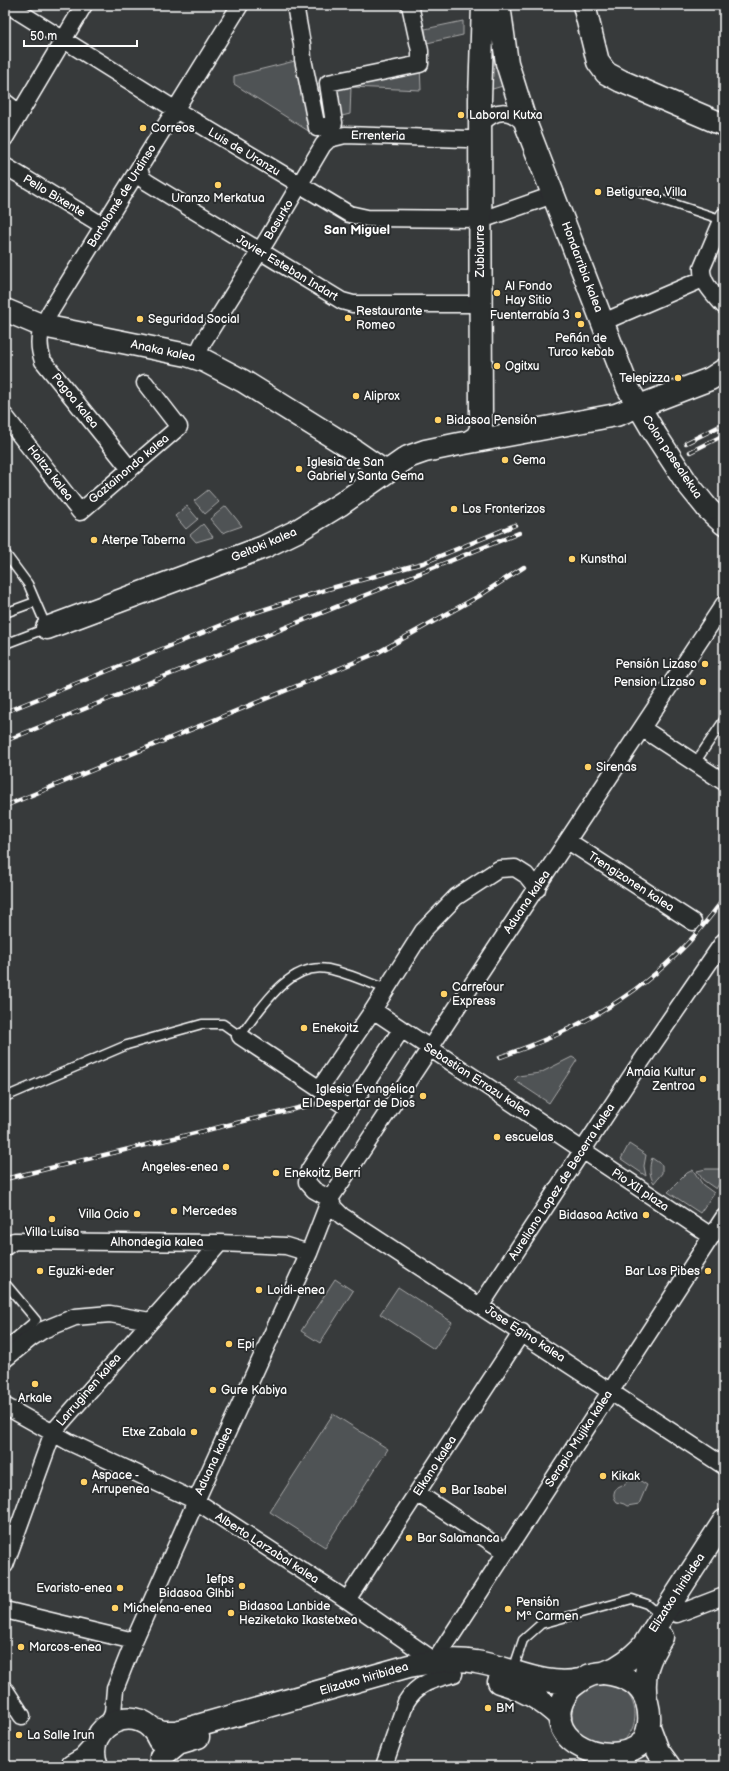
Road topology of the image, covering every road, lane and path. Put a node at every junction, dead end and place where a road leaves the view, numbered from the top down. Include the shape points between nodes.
1 (8, 5) edge
2 (84, 5) edge
3 (240, 5) edge
4 (295, 5) edge
5 (410, 5) edge
6 (483, 5) edge
7 (490, 5) edge
8 (499, 5) edge
9 (584, 5) edge
10 (63, 39) junction
11 (481, 73) junction
12 (5, 102) edge
13 (176, 110) junction
14 (19, 114) junction
15 (724, 125) edge
16 (527, 127) junction
17 (481, 134) junction
18 (5, 138) edge
19 (5, 166) edge
20 (139, 170) junction
21 (300, 185) junction
22 (642, 193) dead end
23 (553, 195) junction
24 (480, 218) junction
25 (723, 218) edge
26 (104, 224) junction
27 (260, 251) junction
28 (703, 279) junction
29 (480, 304) junction
30 (724, 306) edge
31 (5, 310) edge
32 (603, 322) junction
33 (42, 326) junction
34 (196, 357) junction
35 (724, 370) edge
36 (145, 383) dead end
37 (632, 398) junction
38 (616, 415) junction
39 (5, 416) edge
40 (655, 434) junction
41 (481, 436) junction
42 (349, 447) junction
43 (386, 466) junction
44 (130, 468) junction
45 (360, 491) junction
46 (708, 509) junction
47 (80, 512) joint
48 (724, 524) edge
49 (724, 534) edge
50 (5, 553) edge
51 (35, 602) junction
52 (724, 604) edge
53 (5, 614) edge
54 (47, 628) junction
55 (5, 644) edge
56 (724, 720) edge
57 (643, 729) junction
58 (695, 763) junction
59 (724, 782) edge
60 (568, 841) junction
61 (536, 889) junction
62 (693, 922) dead end
63 (724, 941) edge
64 (386, 989) junction
65 (373, 1010) junction
66 (401, 1030) junction
67 (240, 1036) junction
68 (429, 1049) junction
69 (320, 1088) junction
70 (5, 1097) edge
71 (348, 1108) junction
72 (584, 1148) junction
73 (644, 1183) dead end
74 (330, 1200) junction
75 (670, 1200) dead end
76 (724, 1217) edge
77 (705, 1232) junction
78 (220, 1243) junction
79 (5, 1247) edge
80 (309, 1253) junction
81 (5, 1283) edge
82 (481, 1305) junction
83 (150, 1321) junction
84 (45, 1325) junction
85 (522, 1332) junction
86 (6, 1353) edge
87 (609, 1390) junction
88 (5, 1406) edge
89 (53, 1432) junction
90 (724, 1466) edge
91 (417, 1493) junction
92 (196, 1501) junction
93 (724, 1521) edge
94 (724, 1542) edge
95 (506, 1552) junction
96 (5, 1565) edge
97 (724, 1596) edge
98 (347, 1600) junction
99 (5, 1610) edge
100 (669, 1615) junction
101 (134, 1641) junction
102 (435, 1661) junction
103 (513, 1671) junction
104 (604, 1673) junction
105 (454, 1674) junction
106 (581, 1680) junction
107 (5, 1690) edge
108 (646, 1700) junction
109 (22, 1716) dead end
110 (560, 1717) junction
111 (108, 1725) junction
112 (649, 1727) junction
113 (151, 1728) junction
114 (95, 1757) edge
115 (622, 1760) junction
116 (160, 1762) edge
117 (72, 1766) edge
118 (384, 1766) edge
119 (643, 1766) edge
120 (669, 1766) edge

1 - 10 street, Luis de Uranzu
2 - 10 street
3 - 13 street, Bartolomé de Urdinso
4 - 5 street via 317,128 334,123 328,84 420,64 420,51
6 - 11 main road
7 - 11 street via 486,59
8 - 16 main road, Hondarribia kalea via 507,63
9 - 15 main road via 598,62 606,72
10 - 13 street, Luis de Uranzu
10 - 14 street
11 - 17 main road, Zubiaurre
12 - 14 street
13 - 20 street, Bartolomé de Urdinso
13 - 21 street, Luis de Uranzu
14 - 18 street
16 - 17 street, Hondarribia kalea via 517,116 508,112 494,114 488,117
16 - 23 main road, Hondarribia kalea
17 - 21 street, Errenteria via 473,139 357,135 335,137 328,139 323,145
17 - 24 main road, Zubiaurre
19 - 26 street, Pello Bixente
20 - 26 street, Bartolomé de Urdinso
20 - 27 street, Javier Esteban Indart via 147,182
21 - 24 street, Luis de Uranzu via 349,214 367,218
21 - 27 street, Basurko
22 - 25 lane
23 - 24 street, Luis de Uranzu via 490,217
23 - 32 main road, Hondarribia kalea
24 - 29 main road, Zubiaurre
25 - 28 street via 702,268
26 - 33 street, Bartolomé de Urdinso
27 - 29 street, Javier Esteban Indart via 346,303
27 - 34 street, Basurko
28 - 30 street
28 - 32 street
29 - 41 main road, Zubiaurre
31 - 33 main road, Anaka kalea
32 - 37 main road, Hondarribia kalea
33 - 34 main road, Anaka kalea
33 - 44 street, Pagoa kalea via 38,344 43,361
34 - 42 main road, Anaka kalea via 243,381
35 - 37 main road via 710,379
36 - 44 street, Gaztainondo kalea via 179,427
37 - 38 main road
37 - 40 main road, Colon pasealekua
38 - 40 main road, Geltoki kalea via 637,420
38 - 41 main road, Geltoki kalea
39 - 47 street, Haltza kalea
40 - 46 main road, Colon pasealekua, bridge via 687,483
41 - 43 main road, Geltoki kalea via 425,451
42 - 43 main road, Anaka kalea
42 - 45 main road, Anaka kalea via 361,460 365,470 365,481
43 - 45 main road, Geltoki kalea
44 - 47 street, Gaztainondo kalea
45 - 54 main road, Geltoki kalea via 297,531 264,547
46 - 48 main road, Colon pasealekua
46 - 49 street via 717,527
50 - 51 lane via 28,584
51 - 53 lane
51 - 54 lane
52 - 57 street, Aduana kalea
54 - 55 lane
56 - 58 lane
57 - 58 street
57 - 60 street, Aduana kalea
58 - 59 street
60 - 61 street, Aduana kalea
60 - 62 street, Trengizonen kalea
61 - 64 street via 526,875 515,868 499,869 456,896 423,931
61 - 68 street, Aduana kalea
63 - 72 street, Aureliano Lopez de Becerra kalea
64 - 65 street
64 - 67 lane via 326,969 310,970 290,978 274,991
65 - 66 street, Sebastian Errazu kalea
65 - 69 street
66 - 68 street, Sebastian Errazu kalea
66 - 71 street
67 - 69 street
67 - 70 lane via 223,1024 202,1024 127,1045
68 - 72 street, Sebastian Errazu kalea
68 - 74 street, Aduana kalea
69 - 71 street
71 - 74 street via 309,1170 307,1182
72 - 73 lane, Pio XII plaza
72 - 77 street, Pio XII plaza via 590,1157
72 - 82 street, Aureliano Lopez de Becerra kalea
74 - 80 street, Aduana kalea
74 - 82 street, Jose Egino kalea via 342,1216
75 - 77 lane, Pio XII plaza via 696,1217
76 - 77 street, Serapio Mujika kalea
77 - 87 street, Serapio Mujika kalea
78 - 79 street, Alhondegia kalea via 14,1241
78 - 80 street, Alhondegia kalea via 286,1246
78 - 83 street, Larruginen kalea
80 - 92 street, Aduana kalea
81 - 84 lane
82 - 85 street, Jose Egino kalea
83 - 84 street via 110,1314 75,1317
83 - 89 street, Larruginen kalea
84 - 86 street
85 - 87 street, Jose Egino kalea
85 - 91 street, Elkano kalea
87 - 90 street, Jose Egino kalea
87 - 95 street, Serapio Mujika kalea
88 - 89 street, Alberto Larzabal kalea
89 - 92 street, Alberto Larzabal kalea
89 - 96 street, Larruginen kalea
91 - 95 street
91 - 98 street, Elkano kalea
92 - 98 street, Alberto Larzabal kalea
92 - 101 street, Aduana kalea
93 - 100 main road, Elizatxo hiribidea
94 - 100 main road
95 - 102 street, Serapio Mujika kalea
97 - 100 street
98 - 102 street, Alberto Larzabal kalea
99 - 101 street
100 - 103 lane via 632,1599 541,1624 523,1640
100 - 104 main road, Elizatxo hiribidea via 635,1654
100 - 108 main road via 648,1663 644,1682
101 - 111 street, Aduana kalea via 115,1689 113,1713
102 - 103 main road, Elizatxo hiribidea via 474,1662
102 - 113 main road, Elizatxo hiribidea via 176,1732 163,1732
103 - 106 main road, Elizatxo hiribidea via 543,1680
104 - 106 main road, Elizatxo hiribidea
104 - 108 main road, Elizatxo hiribidea via 617,1674 629,1680 639,1688
105 - 110 main road, Elizatxo hiribidea via 497,1681 518,1688 537,1698
105 - 116 main road, Elizatxo hiribidea via 396,1679 185,1740 172,1747
105 - 118 street via 421,1684 409,1696
106 - 110 main road, Elizatxo hiribidea via 569,1690 562,1702
107 - 109 street
108 - 112 main road, Elizatxo hiribidea via 650,1713
110 - 115 main road, Elizatxo hiribidea via 562,1732 569,1745 579,1755 593,1761 608,1763
111 - 113 main road, Elizatxo hiribidea via 128,1718
111 - 114 main road via 99,1735
112 - 115 main road, Elizatxo hiribidea via 644,1740 634,1752
112 - 120 main road via 658,1751
113 - 116 main road via 160,1743
114 - 117 main road via 84,1759
115 - 119 main road

